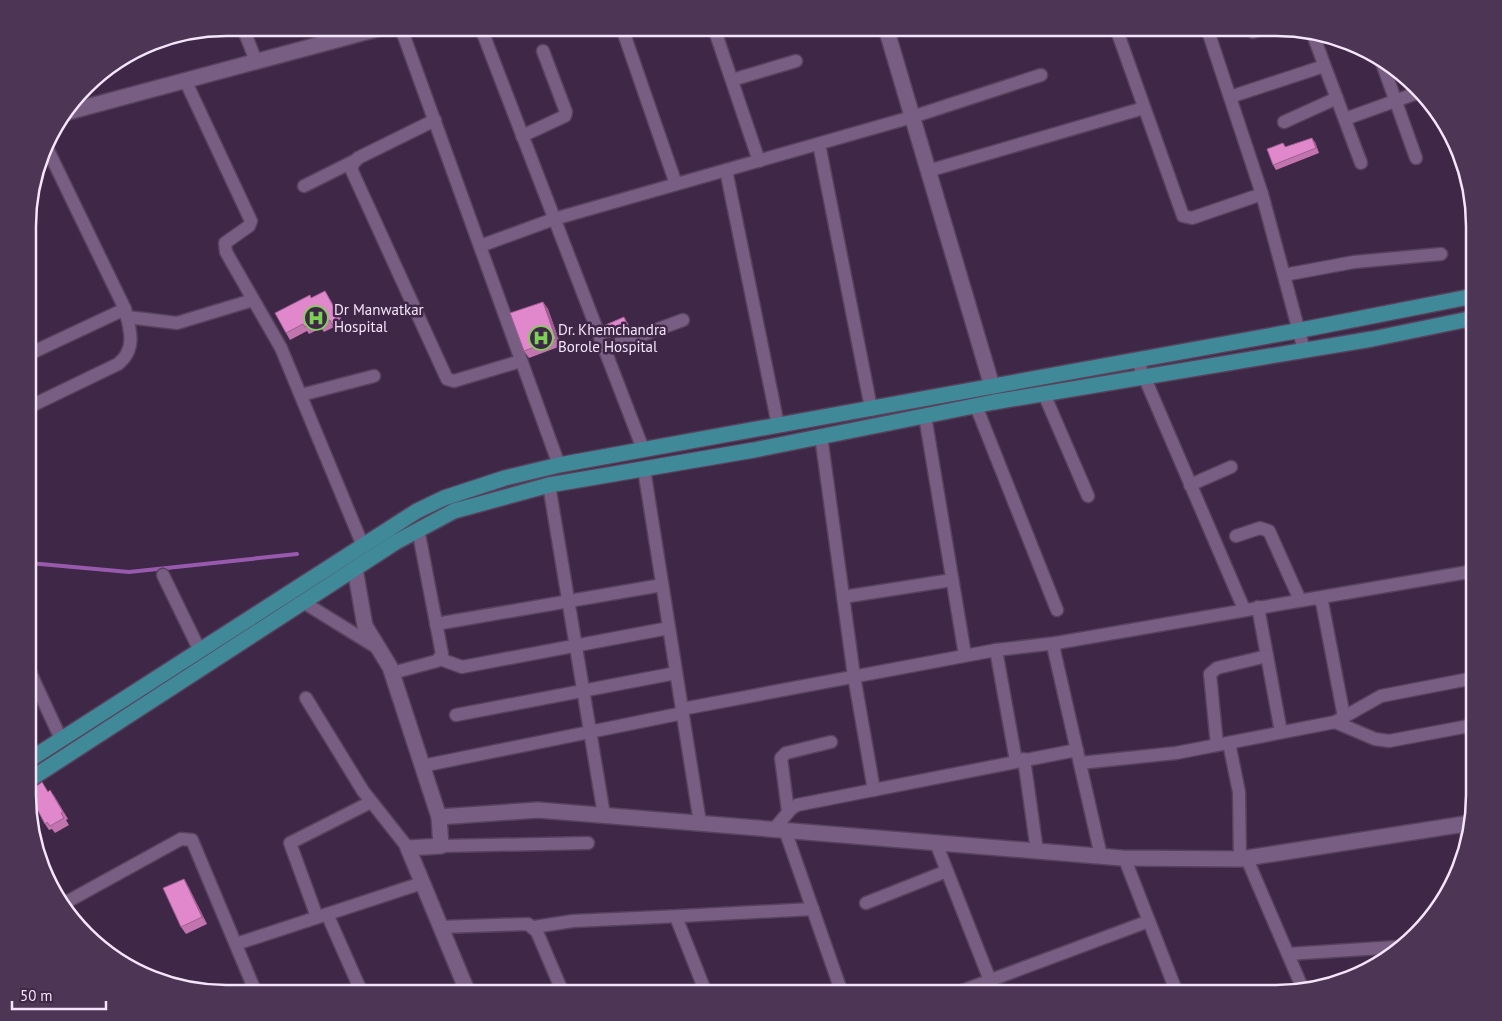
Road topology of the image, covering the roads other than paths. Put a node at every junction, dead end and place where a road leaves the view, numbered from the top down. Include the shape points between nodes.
1 (246, 36) edge
2 (340, 36) edge
3 (404, 36) edge
4 (483, 36) edge
5 (625, 36) edge
6 (717, 36) edge
7 (888, 36) edge
8 (1119, 36) edge
9 (1210, 36) edge
10 (1315, 40) edge
11 (543, 51) dead end
12 (256, 61) junction
13 (796, 61) dead end
14 (1324, 66) junction
15 (1385, 71) edge
16 (1041, 75) dead end
17 (185, 80) junction
18 (732, 80) junction
19 (1413, 95) edge
20 (1230, 97) junction
21 (1337, 98) junction
22 (1395, 101) junction
23 (1144, 108) junction
24 (75, 110) edge
25 (912, 117) junction
26 (1344, 119) junction
27 (435, 120) junction
28 (1284, 122) dead end
29 (522, 136) junction
30 (819, 144) junction
31 (50, 155) edge
32 (1416, 158) dead end
33 (354, 161) junction
34 (759, 161) junction
35 (1361, 164) dead end
36 (726, 170) junction
37 (928, 171) junction
38 (676, 184) junction
39 (304, 186) dead end
40 (1262, 194) junction
41 (554, 219) junction
42 (480, 246) junction
43 (1442, 254) dead end
44 (1284, 275) junction
45 (1466, 298) edge
46 (253, 300) junction
47 (126, 313) junction
48 (684, 320) dead end
49 (1466, 320) edge
50 (1300, 330) junction
51 (604, 349) junction
52 (1304, 350) junction
53 (36, 351) edge
54 (1137, 360) junction
55 (521, 361) junction
56 (374, 376) dead end
57 (1143, 377) junction
58 (992, 386) junction
59 (1044, 394) junction
60 (301, 395) junction
61 (36, 403) edge
62 (976, 406) junction
63 (871, 408) junction
64 (925, 416) junction
65 (778, 425) junction
66 (821, 436) junction
67 (643, 449) junction
68 (559, 465) junction
69 (1231, 467) dead end
70 (644, 469) junction
71 (549, 485) junction
72 (1190, 485) junction
73 (1088, 496) dead end
74 (418, 529) junction
75 (1236, 536) dead end
76 (363, 546) junction
77 (355, 568) junction
78 (1466, 572) edge
79 (163, 575) dead end
80 (952, 580) junction
81 (662, 585) junction
82 (843, 597) junction
83 (1316, 598) junction
84 (1300, 600) junction
85 (303, 602) junction
86 (568, 602) junction
87 (1258, 607) junction
88 (1244, 609) junction
89 (1057, 610) dead end
90 (436, 624) junction
91 (669, 628) junction
92 (1056, 643) junction
93 (576, 647) junction
94 (378, 649) junction
95 (200, 650) junction
96 (996, 650) junction
97 (965, 656) junction
98 (1267, 656) junction
99 (440, 659) junction
100 (676, 673) junction
101 (392, 674) junction
102 (854, 676) junction
103 (1466, 680) edge
104 (36, 685) edge
105 (583, 692) junction
106 (306, 698) dead end
107 (682, 711) junction
108 (456, 715) dead end
109 (1340, 719) junction
110 (1466, 727) edge
111 (590, 731) junction
112 (1282, 732) junction
113 (61, 740) junction
114 (831, 742) dead end
115 (1223, 744) junction
116 (1077, 750) junction
117 (36, 756) edge
118 (1020, 760) junction
119 (1080, 763) junction
120 (422, 766) junction
121 (36, 775) edge
122 (874, 790) junction
123 (371, 802) junction
124 (788, 811) junction
125 (604, 815) junction
126 (439, 818) junction
127 (700, 823) junction
128 (1463, 825) edge
129 (780, 830) junction
130 (588, 843) dead end
131 (936, 843) junction
132 (441, 846) junction
133 (408, 848) junction
134 (1036, 851) junction
135 (1101, 856) junction
136 (1124, 858) junction
137 (1244, 859) junction
138 (947, 871) junction
139 (422, 883) junction
140 (69, 901) edge
141 (866, 903) dead end
142 (813, 909) junction
143 (322, 915) junction
144 (681, 916) junction
145 (1149, 921) junction
146 (441, 927) junction
147 (534, 927) junction
148 (236, 944) junction
149 (1390, 947) edge
150 (1288, 954) junction
151 (990, 981) junction
152 (1300, 983) edge
153 (253, 985) edge
154 (358, 985) edge
155 (465, 985) edge
156 (559, 985) edge
157 (703, 985) edge
158 (839, 985) edge
159 (979, 985) edge
160 (992, 985) edge
161 (1174, 985) edge

1 - 12 street
2 - 12 street
3 - 27 street
4 - 29 street
5 - 38 street
6 - 18 street
7 - 25 street
8 - 23 street
9 - 20 street
10 - 14 street
11 - 29 street via 566,112 565,116
12 - 17 street
13 - 18 street
14 - 20 street
14 - 21 street
15 - 22 street
16 - 25 street
17 - 24 street
17 - 46 street via 250,218 249,226 228,239 225,246
18 - 34 street
19 - 22 street
20 - 40 street
21 - 26 street
21 - 28 street
22 - 26 street
22 - 32 street
23 - 37 street
23 - 40 street via 1183,216 1192,218
25 - 30 street
25 - 37 street
26 - 35 street
27 - 33 street
27 - 42 street
29 - 41 street
30 - 34 street
30 - 63 street
31 - 47 street
33 - 39 street
33 - 55 street via 352,171 447,379 454,380
34 - 36 street
36 - 38 street
36 - 65 street
37 - 58 street
38 - 41 street
40 - 44 street
41 - 42 street
41 - 51 street
42 - 55 street
43 - 44 street via 1354,262
44 - 50 street
45 - 50 main road
46 - 47 street via 177,323
46 - 60 street via 281,348
47 - 53 street
47 - 61 street via 131,344 124,359
48 - 51 street
49 - 52 main road
50 - 52 street
50 - 54 main road
51 - 67 street
52 - 57 main road
54 - 57 street
54 - 58 main road
55 - 68 street
56 - 60 street
57 - 59 main road
57 - 72 street
58 - 63 main road
59 - 62 main road
59 - 73 street
60 - 76 street
62 - 64 main road
62 - 89 street
63 - 65 main road
64 - 66 main road
64 - 80 street
65 - 67 main road
66 - 70 main road
66 - 82 street
67 - 68 main road
68 - 76 main road via 444,498 417,511
69 - 72 street
70 - 71 main road
70 - 81 street
71 - 74 main road via 454,511
71 - 86 street
72 - 88 street
74 - 77 main road
74 - 90 street
75 - 84 street via 1260,528 1268,531
76 - 95 main road
77 - 85 main road
77 - 94 street via 365,626
78 - 83 street
79 - 95 street
80 - 82 street
80 - 97 street
81 - 86 street
81 - 91 street
82 - 102 street
83 - 84 street
83 - 109 street via 1322,602
84 - 87 street
85 - 94 street
85 - 121 main road
86 - 90 street
86 - 93 street
87 - 88 street
87 - 98 street
88 - 92 street
90 - 99 street via 442,654
91 - 93 street
91 - 100 street
92 - 96 street
92 - 116 street via 1054,650
93 - 99 street via 462,667
93 - 105 street
94 - 101 street
95 - 113 main road
96 - 97 street
96 - 118 street
97 - 102 street
98 - 112 street
98 - 115 street via 1217,668 1210,674
99 - 101 street
100 - 105 street
100 - 107 street
101 - 120 street
102 - 107 street
102 - 122 street
103 - 109 street via 1381,696
104 - 113 street
105 - 108 street
105 - 111 street
106 - 123 street
107 - 111 street
107 - 127 street
109 - 110 street via 1375,739 1389,741
109 - 112 street
111 - 120 street
111 - 125 street
112 - 115 street
113 - 117 main road
114 - 124 street via 786,753 781,758
115 - 119 street via 1176,753
115 - 137 street via 1239,792
116 - 118 street
116 - 119 street
118 - 122 street
118 - 134 street
119 - 135 street
120 - 126 street
122 - 124 street via 797,805
123 - 133 street
123 - 143 street via 290,843
124 - 129 street
125 - 126 street via 538,810
125 - 127 street
126 - 132 street
127 - 129 street
128 - 137 street
129 - 131 street
129 - 142 street
130 - 132 street
131 - 134 street
131 - 138 street
132 - 133 street
133 - 139 street
134 - 135 street
135 - 136 street
136 - 137 street
136 - 145 street
137 - 150 street
138 - 141 street
138 - 151 street
139 - 143 street
139 - 146 street
140 - 148 street via 187,838 195,844
142 - 144 street
142 - 158 street
143 - 148 street
143 - 154 street
144 - 147 street via 572,921
144 - 157 street via 678,922
145 - 151 street
145 - 161 street
146 - 147 street via 522,923
146 - 155 street
147 - 156 street
148 - 153 street
149 - 150 street
150 - 152 street
151 - 159 street
151 - 160 street

